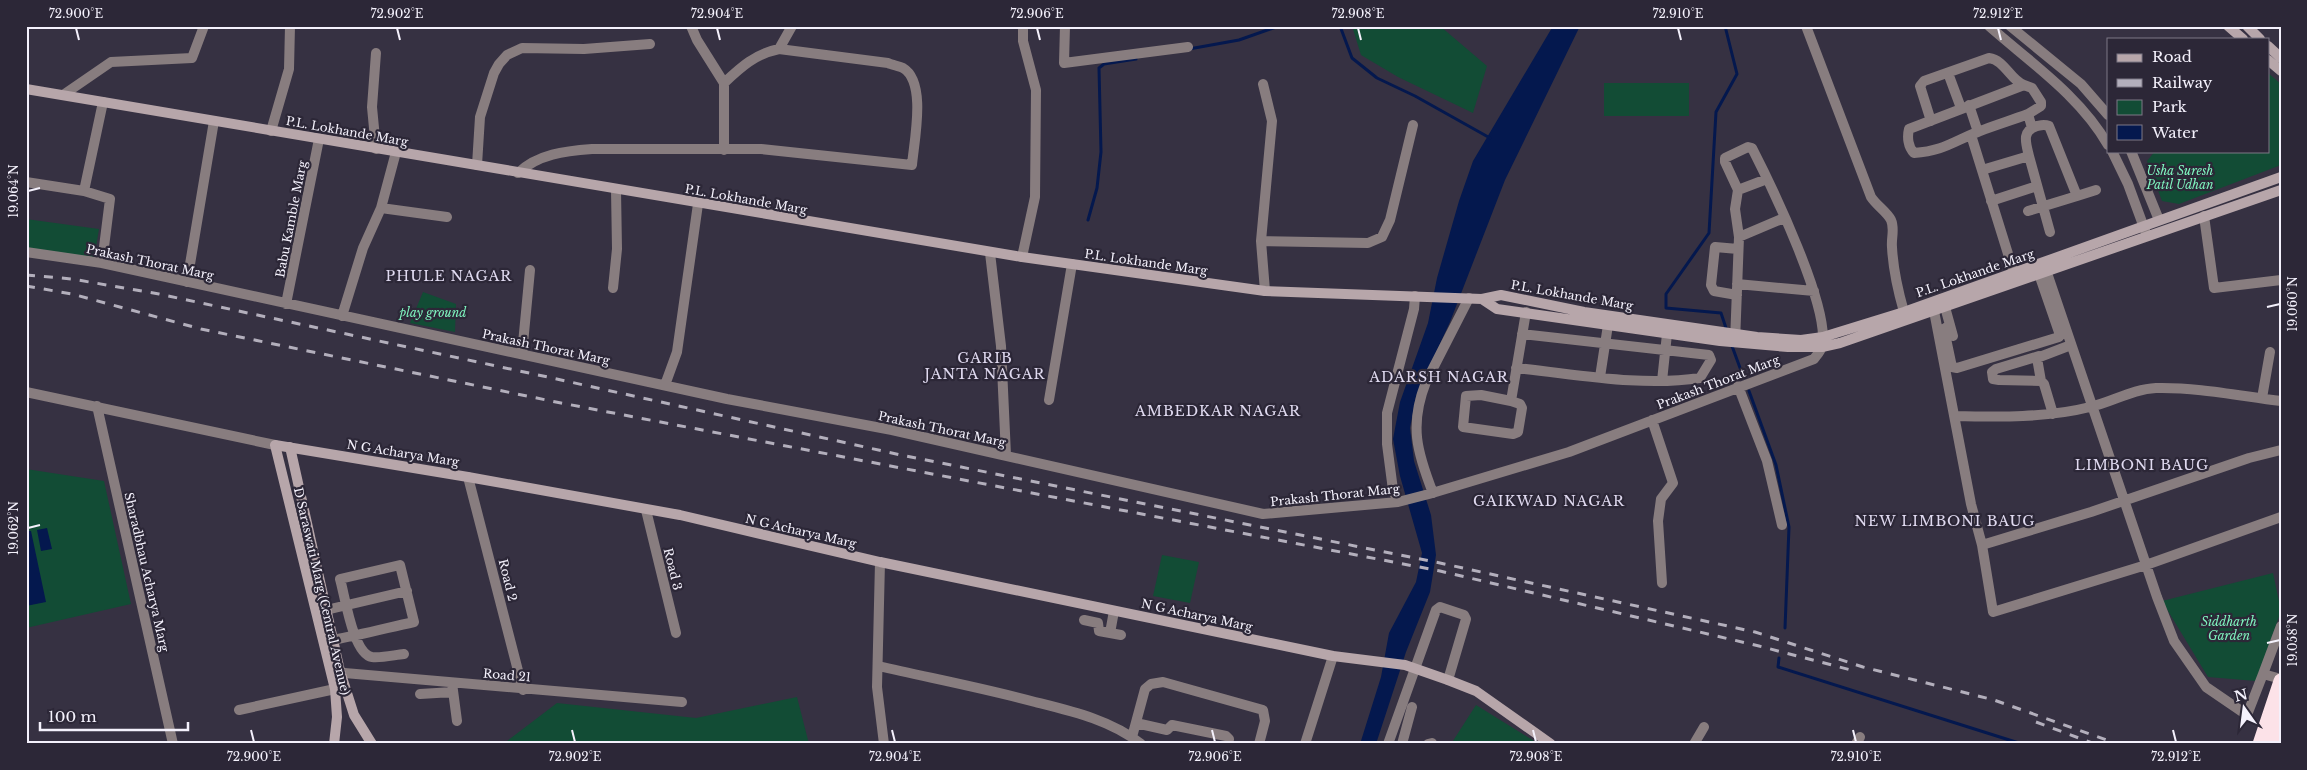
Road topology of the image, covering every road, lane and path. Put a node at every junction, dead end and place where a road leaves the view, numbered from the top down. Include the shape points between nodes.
1 (204, 26) edge
2 (290, 26) edge
3 (692, 26) edge
4 (792, 26) edge
5 (1023, 26) edge
6 (1065, 26) edge
7 (1806, 26) edge
8 (1989, 26) edge
9 (2010, 26) edge
10 (2247, 26) edge
11 (2234, 28) edge
12 (2242, 38) edge
13 (2259, 38) edge
14 (650, 44) dead end
15 (1188, 46) dead end
16 (2270, 48) edge
17 (778, 49) junction
18 (376, 53) dead end
19 (2281, 58) edge
20 (2270, 62) edge
21 (2281, 70) edge
22 (1948, 73) junction
23 (2079, 82) junction
24 (724, 83) junction
25 (1263, 84) dead end
26 (2024, 86) junction
27 (26, 89) edge
28 (2067, 94) junction
29 (63, 95) junction
30 (103, 102) junction
31 (1965, 107) junction
32 (2028, 114) junction
33 (2107, 114) edge
34 (1930, 120) junction
35 (214, 121) junction
36 (1413, 125) dead end
37 (2032, 128) junction
38 (271, 131) junction
39 (1974, 134) junction
40 (320, 139) junction
41 (2107, 143) edge
42 (376, 149) junction
43 (724, 150) junction
44 (396, 152) junction
45 (2112, 152) edge
46 (2131, 152) edge
47 (2028, 156) junction
48 (477, 166) junction
49 (2136, 168) junction
50 (1982, 170) junction
51 (518, 173) junction
52 (2281, 177) edge
53 (1767, 178) junction
54 (26, 182) edge
55 (2128, 184) junction
56 (2261, 184) junction
57 (2037, 186) junction
58 (616, 190) junction
59 (1738, 190) junction
60 (2096, 190) dead end
61 (2281, 190) edge
62 (84, 191) junction
63 (2265, 195) junction
64 (2077, 196) junction
65 (1991, 200) junction
66 (698, 204) junction
67 (2042, 206) junction
68 (382, 208) junction
69 (2028, 211) dead end
70 (2204, 216) junction
71 (447, 217) dead end
72 (1784, 218) junction
73 (2159, 220) junction
74 (2143, 226) junction
75 (2050, 232) dead end
76 (2147, 236) junction
77 (1739, 237) junction
78 (1261, 241) junction
79 (1738, 249) junction
80 (26, 252) edge
81 (990, 253) junction
82 (1022, 258) junction
83 (102, 263) junction
84 (1072, 264) junction
85 (2043, 269) junction
86 (530, 270) dead end
87 (2014, 273) junction
88 (2281, 280) edge
89 (188, 282) junction
90 (613, 288) dead end
91 (1737, 289) junction
92 (1265, 291) junction
93 (1814, 291) junction
94 (1417, 296) junction
95 (1467, 298) junction
96 (1482, 299) junction
97 (286, 304) junction
98 (1945, 308) junction
99 (1934, 311) junction
100 (1526, 312) junction
101 (1904, 312) junction
102 (342, 316) junction
103 (1636, 324) junction
104 (1608, 325) junction
105 (1950, 325) junction
106 (1522, 334) junction
107 (1667, 334) junction
108 (1953, 336) dead end
109 (1736, 339) junction
110 (1822, 342) junction
111 (1605, 343) junction
112 (2071, 345) junction
113 (1665, 350) junction
114 (2270, 352) dead end
115 (522, 354) junction
116 (2039, 356) junction
117 (2018, 362) junction
118 (1516, 368) junction
119 (1953, 376) dead end
120 (1600, 377) junction
121 (2021, 380) junction
122 (1662, 381) junction
123 (2041, 381) junction
124 (665, 384) junction
125 (1738, 386) junction
126 (1952, 388) junction
127 (26, 392) edge
128 (2281, 394) edge
129 (2262, 395) junction
130 (1049, 400) dead end
131 (1511, 401) junction
132 (2281, 401) edge
133 (97, 406) junction
134 (2092, 407) junction
135 (1971, 410) dead end
136 (2053, 414) junction
137 (1954, 416) junction
138 (1652, 420) junction
139 (275, 445) junction
140 (290, 447) junction
141 (2281, 450) edge
142 (1006, 455) junction
143 (468, 477) junction
144 (1431, 494) junction
145 (2123, 500) junction
146 (1401, 502) junction
147 (646, 510) junction
148 (2281, 517) edge
149 (1782, 525) dead end
150 (1982, 545) junction
151 (880, 562) junction
152 (2146, 565) junction
153 (1662, 584) dead end
154 (407, 592) junction
155 (347, 606) junction
156 (326, 610) junction
157 (1114, 610) junction
158 (1084, 620) dead end
159 (2281, 626) edge
160 (676, 633) dead end
161 (1110, 633) junction
162 (1121, 635) dead end
163 (354, 636) junction
164 (333, 640) junction
165 (404, 654) dead end
166 (1333, 656) junction
167 (878, 666) junction
168 (1410, 667) junction
169 (329, 672) junction
170 (340, 672) junction
171 (2263, 674) junction
172 (426, 680) junction
173 (1448, 680) junction
174 (2281, 680) edge
175 (453, 687) junction
176 (334, 689) junction
177 (523, 690) junction
178 (682, 702) dead end
179 (1412, 707) dead end
180 (239, 710) dead end
181 (2281, 718) edge
182 (457, 722) dead end
183 (1136, 723) junction
184 (1704, 727) dead end
185 (1132, 737) junction
186 (173, 744) edge
187 (334, 744) edge
188 (372, 744) edge
189 (884, 744) edge
190 (1141, 744) edge
191 (1228, 744) edge
192 (1259, 744) edge
193 (1305, 744) edge
194 (1388, 744) edge
195 (1402, 744) edge
196 (1551, 744) edge
197 (1694, 744) edge
198 (2260, 744) edge
199 (2272, 744) edge

1 - 29 street via 192,58 111,62
2 - 38 street via 289,69
3 - 24 street
4 - 17 street
5 - 82 street via 1023,41 1036,90 1036,197
6 - 15 street via 1064,63
7 - 101 street via 1871,197 1892,221 1892,246
8 - 28 street
9 - 23 street
10 - 13 main road
11 - 12 main road
14 - 48 street via 584,49 522,48 507,55 494,73 480,117
16 - 19 main road
17 - 24 street via 763,52 749,60
17 - 43 street via 888,63 903,68 911,76 918,94 912,165 761,149
18 - 42 street via 372,107
20 - 21 main road
22 - 26 street via 1989,58 1996,59
22 - 31 street
22 - 34 street via 1924,81 1920,86
23 - 28 street
23 - 33 street
24 - 43 street
25 - 78 street via 1272,122
26 - 31 street
26 - 32 street via 2032,88 2041,102
27 - 29 main road, P.L. Lokhande Marg
28 - 41 street via 2096,124
29 - 30 main road, P.L. Lokhande Marg
30 - 35 main road, P.L. Lokhande Marg
30 - 62 street
31 - 34 street
31 - 39 street
32 - 37 street
32 - 39 street
34 - 39 street via 1909,129 1910,149 1914,153 1933,152
35 - 38 main road, P.L. Lokhande Marg
35 - 89 street
36 - 78 street via 1390,220 1382,237 1368,244
37 - 47 street via 2026,132 2025,138
37 - 64 street via 2049,126
38 - 40 main road, P.L. Lokhande Marg
39 - 50 street
40 - 42 main road, P.L. Lokhande Marg
40 - 97 street, Babu Kamble Marg
42 - 44 main road, P.L. Lokhande Marg
43 - 51 street via 567,150 535,160
44 - 48 main road, P.L. Lokhande Marg
44 - 68 street
45 - 55 street
46 - 49 street
47 - 50 street
47 - 57 street
48 - 51 main road, P.L. Lokhande Marg
49 - 55 street
49 - 73 street
50 - 65 street
51 - 58 main road, P.L. Lokhande Marg
52 - 56 main road, P.L. Lokhande Marg
53 - 59 street
53 - 59 street via 1748,146 1725,158
53 - 72 street
54 - 62 street
55 - 74 street
56 - 63 main road
56 - 73 main road, P.L. Lokhande Marg
57 - 65 street
57 - 67 street
58 - 66 main road, P.L. Lokhande Marg
58 - 90 street via 617,248
59 - 77 street via 1735,210
60 - 64 street
61 - 63 main road, P.L. Lokhande Marg
62 - 83 street via 110,199
63 - 70 main road, P.L. Lokhande Marg
64 - 67 street
65 - 87 street
66 - 81 main road, P.L. Lokhande Marg
66 - 124 street via 677,352
67 - 69 street
67 - 75 street
68 - 71 street
68 - 102 street via 363,248
70 - 76 main road, P.L. Lokhande Marg
70 - 88 street via 2214,288
72 - 77 street
72 - 93 street
73 - 74 main road, P.L. Lokhande Marg
74 - 76 street
74 - 85 main road, P.L. Lokhande Marg
76 - 85 main road, P.L. Lokhande Marg
77 - 79 street
78 - 92 street
79 - 91 street
79 - 91 street via 1715,247 1711,285 1714,291
80 - 83 street, Prakash Thorat Marg
81 - 82 main road, P.L. Lokhande Marg
81 - 142 street via 1001,346
82 - 84 main road, P.L. Lokhande Marg
83 - 89 street, Prakash Thorat Marg
84 - 92 main road, P.L. Lokhande Marg
84 - 130 street
85 - 87 main road, P.L. Lokhande Marg
85 - 98 main road, P.L. Lokhande Marg
85 - 105 street via 2059,337 1957,368 1952,367 1944,329
85 - 112 street
86 - 115 street
87 - 101 main road, P.L. Lokhande Marg
89 - 97 street, Prakash Thorat Marg
91 - 93 street
91 - 109 street
92 - 94 main road, P.L. Lokhande Marg
93 - 110 street
94 - 95 main road, P.L. Lokhande Marg
94 - 146 street via 1387,413 1393,490
95 - 96 main road, P.L. Lokhande Marg
95 - 144 street via 1426,382 1415,429
96 - 100 main road, P.L. Lokhande Marg via 1497,309
96 - 103 main road, P.L. Lokhande Marg via 1501,295
97 - 102 street, Prakash Thorat Marg
98 - 99 main road, P.L. Lokhande Marg
98 - 105 street
99 - 110 main road, P.L. Lokhande Marg via 1840,343
99 - 126 street
100 - 104 main road, P.L. Lokhande Marg
100 - 106 street
101 - 110 main road, P.L. Lokhande Marg
102 - 115 street, Prakash Thorat Marg
103 - 104 main road, P.L. Lokhande Marg
103 - 107 main road, P.L. Lokhande Marg
103 - 109 main road, P.L. Lokhande Marg
104 - 111 street
105 - 108 street
106 - 111 street
106 - 118 street
107 - 109 main road, P.L. Lokhande Marg
107 - 113 street
109 - 110 main road, P.L. Lokhande Marg
110 - 125 street, Prakash Thorat Marg via 1814,359
111 - 113 street
111 - 120 street
112 - 116 street
112 - 134 street
113 - 122 street
113 - 122 street via 1709,355 1710,360 1700,378
114 - 129 street
115 - 124 street, Prakash Thorat Marg
116 - 117 street
116 - 123 street
117 - 121 street
117 - 121 street via 1996,369 1992,376 1993,379
118 - 120 street
118 - 131 street
119 - 126 street
120 - 122 street
121 - 123 street
123 - 136 street
124 - 142 street, Prakash Thorat Marg
125 - 138 street, Prakash Thorat Marg
125 - 149 street via 1767,461
126 - 135 street via 1958,409
126 - 137 street
127 - 133 street, N G Acharya Marg
128 - 129 street
129 - 132 street
129 - 134 street via 2155,388 2113,398
131 - 131 street via 1480,395 1466,396 1463,427 1518,432 1522,408
133 - 139 street, N G Acharya Marg
133 - 186 street, Sharadbhau Acharya Marg
134 - 136 street
134 - 145 street
136 - 137 street
137 - 150 street
138 - 144 street, Prakash Thorat Marg via 1570,452
138 - 153 street via 1673,483 1661,499 1658,521
139 - 140 main road, N G Acharya Marg
139 - 169 main road, D Saraswati Marg (Central Avenue)
140 - 143 main road, N G Acharya Marg
140 - 156 main road
141 - 145 street
142 - 146 street, Prakash Thorat Marg via 1262,514
143 - 147 main road, N G Acharya Marg
143 - 177 street, Road 2
144 - 146 street, Prakash Thorat Marg
145 - 150 street
145 - 152 street
147 - 151 main road, N G Acharya Marg
147 - 160 street, Road 3
148 - 152 street
150 - 152 street via 1993,612
151 - 157 main road, N G Acharya Marg
151 - 167 street
152 - 171 street via 2174,641 2206,687 2247,715
154 - 155 street
154 - 155 street via 400,565 340,579
154 - 163 street via 414,622
155 - 156 street
155 - 163 street
156 - 164 main road
157 - 161 street
157 - 166 main road, N G Acharya Marg
158 - 161 street via 1096,622 1099,631
159 - 171 street
161 - 162 street
163 - 164 street
163 - 165 street via 362,652 371,657
164 - 170 main road
166 - 168 main road, N G Acharya Marg
166 - 193 street
167 - 185 street via 1048,705 1097,719
167 - 189 street via 877,687
168 - 173 main road, N G Acharya Marg
168 - 173 street via 1436,610 1440,607 1464,615 1466,619
168 - 194 street
169 - 170 street, Road 21
169 - 176 main road, D Saraswati Marg (Central Avenue)
170 - 172 street, Road 21
170 - 188 main road via 354,715
171 - 174 street
172 - 175 street, Road 21
172 - 175 street via 424,694
173 - 196 main road, N G Acharya Marg via 1476,691
174 - 198 highway
175 - 177 street, Road 21
175 - 182 street
176 - 180 street
176 - 187 main road, D Saraswati Marg (Central Avenue)
177 - 178 street, Road 21
179 - 195 street
181 - 199 highway
183 - 185 street
183 - 191 street via 1226,736
183 - 192 street via 1145,689 1163,682 1264,710 1265,721
184 - 197 street
185 - 190 street

